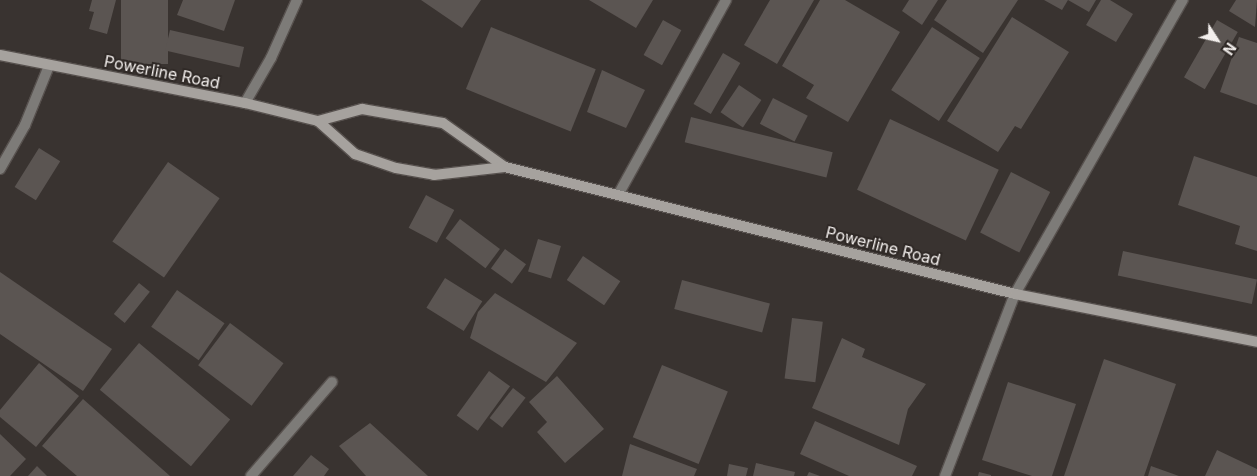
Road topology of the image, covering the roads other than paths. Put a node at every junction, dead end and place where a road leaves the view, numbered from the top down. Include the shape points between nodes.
1 (297, 0) edge
2 (726, 0) edge
3 (1183, 0) edge
4 (0, 55) edge
5 (49, 66) junction
6 (245, 103) junction
7 (318, 121) junction
8 (505, 167) junction
9 (0, 169) edge
10 (618, 195) junction
11 (1015, 294) junction
12 (1257, 342) edge
13 (332, 382) dead end
14 (251, 476) edge
15 (945, 476) edge

1 - 6 street via 271,58
2 - 10 street
3 - 11 street
4 - 5 street, Powerline Road
5 - 6 street, Powerline Road
5 - 9 street via 25,125
6 - 7 street, Powerline Road
7 - 8 street, Powerline Road via 355,154 396,168 434,175
7 - 8 street, Powerline Road via 362,109 443,123
8 - 10 street, Powerline Road
10 - 11 street, Powerline Road
11 - 12 street, Powerline Road
11 - 15 street
13 - 14 street

